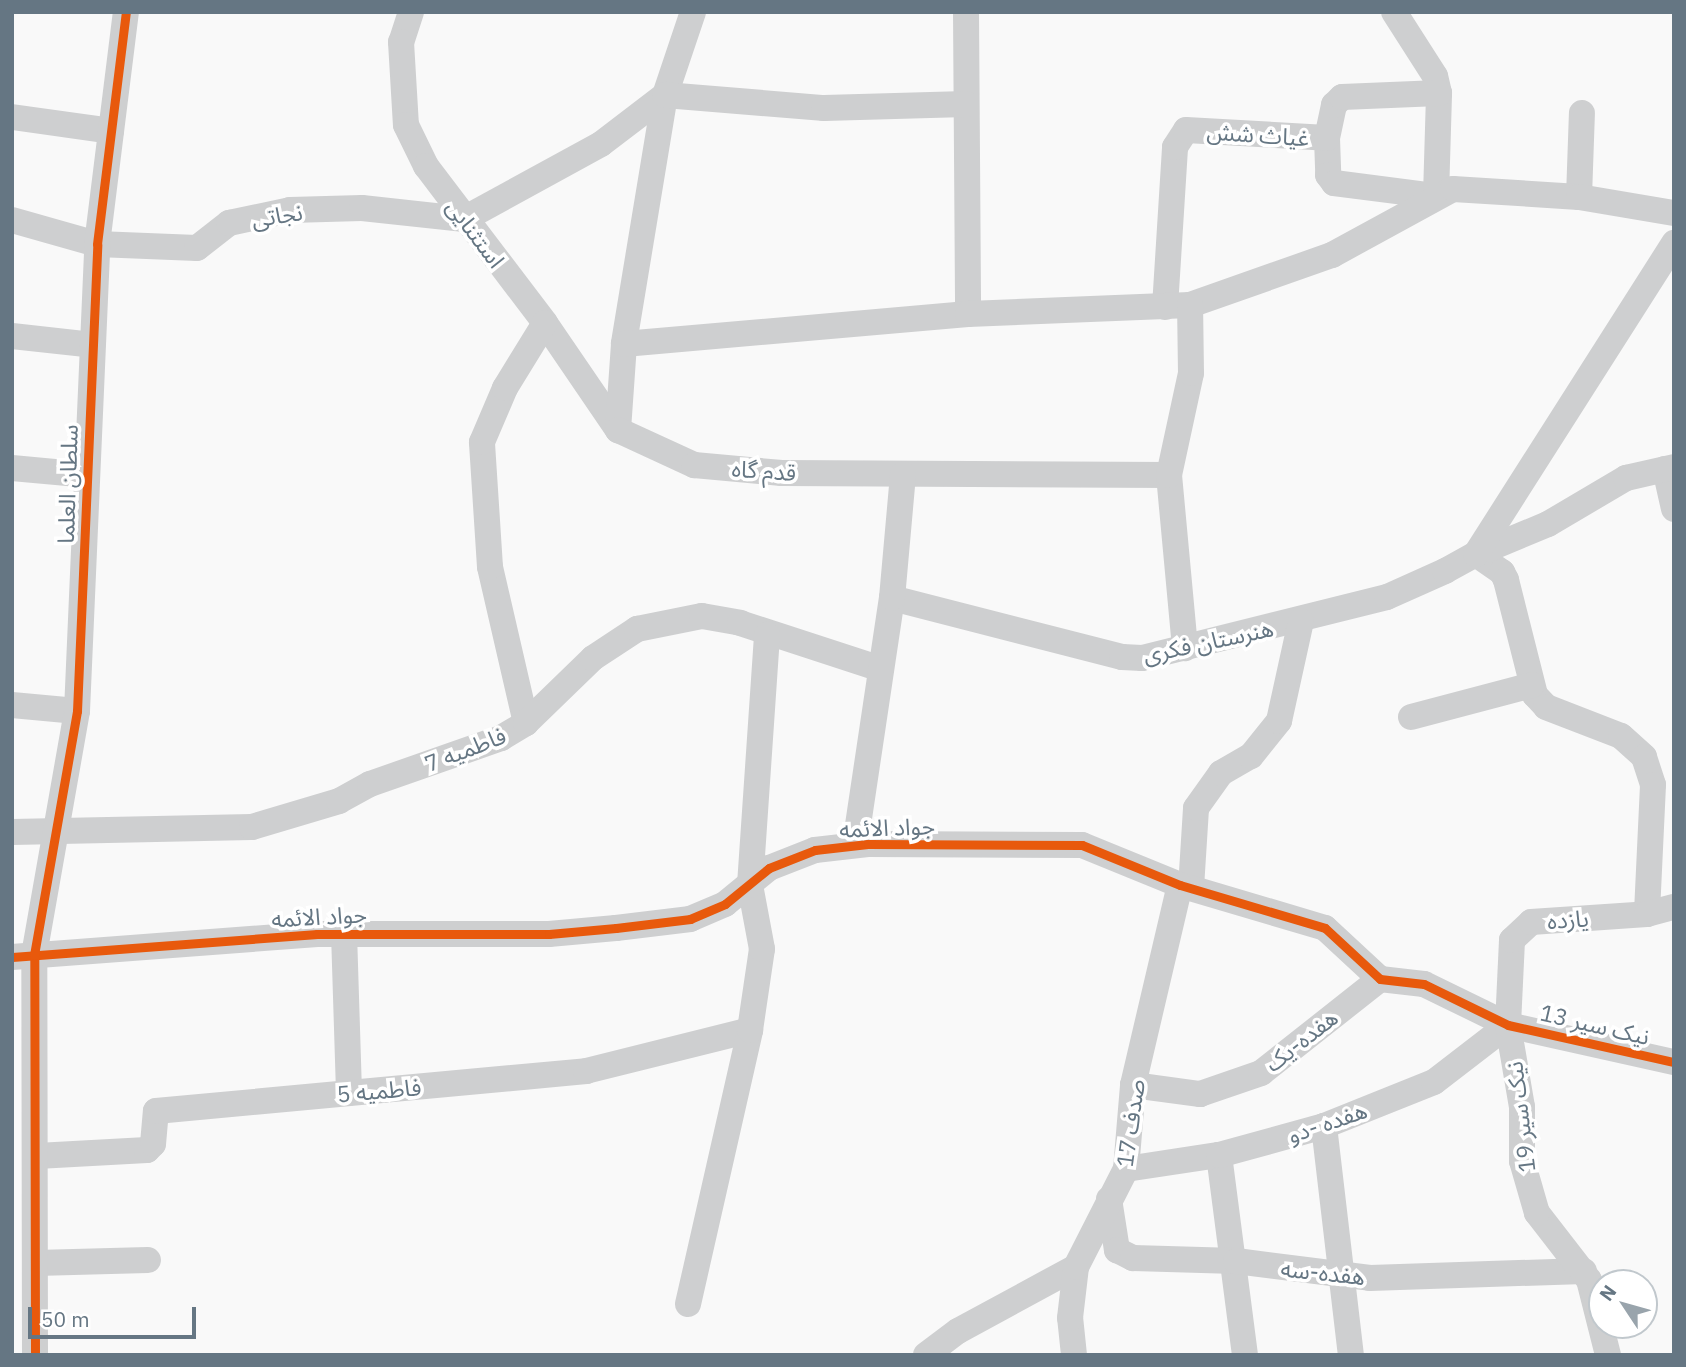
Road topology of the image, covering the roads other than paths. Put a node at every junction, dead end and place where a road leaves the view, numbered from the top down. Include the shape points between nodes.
1 (127, 12) edge
2 (411, 12) edge
3 (693, 12) edge
4 (966, 12) edge
5 (1394, 12) edge
6 (1439, 93) junction
7 (665, 94) junction
8 (966, 104) junction
9 (1582, 113) dead end
10 (12, 117) edge
11 (111, 131) junction
12 (1327, 138) junction
13 (1436, 196) junction
14 (1579, 197) junction
15 (1674, 213) edge
16 (464, 219) junction
17 (12, 220) edge
18 (1674, 243) edge
19 (97, 244) junction
20 (1177, 306) junction
21 (968, 314) junction
22 (545, 323) junction
23 (12, 336) edge
24 (624, 344) junction
25 (93, 345) junction
26 (618, 430) junction
27 (12, 468) edge
28 (1669, 468) edge
29 (903, 474) junction
30 (87, 475) junction
31 (1170, 475) junction
32 (1674, 509) edge
33 (1476, 554) junction
34 (892, 598) junction
35 (1301, 621) junction
36 (767, 635) junction
37 (1185, 648) junction
38 (881, 669) junction
39 (1532, 685) junction
40 (12, 705) edge
41 (77, 711) junction
42 (1411, 717) dead end
43 (526, 723) junction
44 (12, 832) edge
45 (56, 833) junction
46 (855, 845) junction
47 (750, 885) junction
48 (1185, 886) junction
49 (1674, 907) edge
50 (1647, 914) junction
51 (344, 933) junction
52 (18, 956) edge
53 (1380, 979) junction
54 (1507, 1025) junction
55 (751, 1030) junction
56 (1674, 1062) edge
57 (1133, 1085) junction
58 (349, 1093) junction
59 (1325, 1126) junction
60 (1219, 1155) junction
61 (37, 1156) junction
62 (1126, 1169) junction
63 (1110, 1199) junction
64 (148, 1260) dead end
65 (1236, 1261) junction
66 (36, 1263) junction
67 (1076, 1267) junction
68 (1584, 1271) junction
69 (1343, 1275) junction
70 (688, 1304) dead end
71 (35, 1355) edge
72 (926, 1355) edge
73 (1074, 1355) edge
74 (1245, 1355) edge
75 (1351, 1355) edge
76 (1608, 1355) edge

1 - 11 street, سلطان العلما
2 - 16 street, استثنایی via 401,42 406,125 426,166
3 - 7 street
4 - 8 street
5 - 6 street via 1436,76
6 - 12 street, غیاث شش via 1342,97 1334,105
6 - 13 street
7 - 8 street via 824,108
7 - 16 street via 601,144
7 - 24 street
8 - 21 street
9 - 14 street
10 - 11 street
11 - 19 street, سلطان العلما
12 - 13 street via 1328,174 1334,183
12 - 20 street, غیاث شش via 1186,130 1178,137
13 - 14 street via 1462,189
13 - 20 street via 1332,255
14 - 15 street
16 - 19 street, نجاتی via 362,208 290,210 229,223 197,248
16 - 22 street, استثنایی
17 - 19 street
18 - 33 street
19 - 25 street, سلطان العلما
20 - 21 street
20 - 31 street, غیاث شش via 1191,373
21 - 24 street
22 - 26 street, استثنایی
22 - 43 street via 505,388 482,442 490,567
23 - 25 street
24 - 26 street
25 - 30 street, سلطان العلما
26 - 29 street, قدم گاه via 694,465 782,473
27 - 30 street
28 - 32 street
28 - 33 street, هنرستان فکری via 1626,478 1549,524
29 - 31 street, قدم گاه
29 - 34 street
30 - 41 street, سلطان العلما
31 - 37 street
33 - 35 street, هنرستان فکری via 1387,597
33 - 39 street via 1506,580
34 - 37 street, هنرستان فکری via 1122,657 1142,658
34 - 38 street
35 - 37 street, هنرستان فکری
35 - 48 street, صدف 17 via 1279,721 1251,756 1221,773 1196,808
36 - 38 street, فاطمیه 7
36 - 43 street, فاطمیه 7 via 740,623 702,616 637,629 593,658
36 - 47 street
38 - 46 street
39 - 42 street
39 - 50 street via 1546,707 1621,736 1644,757 1653,785
40 - 41 street
41 - 45 street, سلطان العلما
43 - 45 street, فاطمیه 7 via 501,738 370,784 339,801 252,827
44 - 45 street, فاطمیه 7
45 - 52 street, سلطان العلما
46 - 47 street, جواد الائمه via 788,859
46 - 48 street, جواد الائمه via 1082,845
47 - 51 street, جواد الائمه via 725,904 690,919 549,934
47 - 55 street via 762,948
48 - 53 street, جواد الائمه via 1325,928
48 - 57 street, صدف 17
49 - 50 street, یازده
50 - 54 street, یازده via 1531,922 1519,929 1512,940
51 - 52 street, جواد الائمه
51 - 58 street
52 - 61 street, سلطان العلما
53 - 54 street via 1424,984
53 - 57 street, هفده-یک via 1261,1073 1200,1094
54 - 56 street, نیک سیر 13
54 - 59 street, هفده -دو via 1434,1082
54 - 68 street, نیک سیر 19 via 1522,1107 1522,1161 1528,1187 1537,1213
55 - 58 street, فاطمیه 5 via 586,1071
55 - 70 street
57 - 62 street, صدف 17
58 - 61 street, فاطمیه 5 via 156,1111 153,1144 147,1150
59 - 60 street, هفده -دو
59 - 69 street
60 - 62 street, هفده -دو
60 - 65 street
61 - 66 street, سلطان العلما
62 - 63 street, صدف 17
63 - 65 street, هفده-سه via 1117,1250 1124,1256
63 - 67 street, صدف 17
64 - 66 street
65 - 69 street, هفده-سه
65 - 74 street
66 - 71 street, سلطان العلما
67 - 72 street via 958,1331
67 - 73 street, صدف 17 via 1070,1318
68 - 69 street, هفده-سه
68 - 76 street, نیک سیر 19
69 - 75 street

